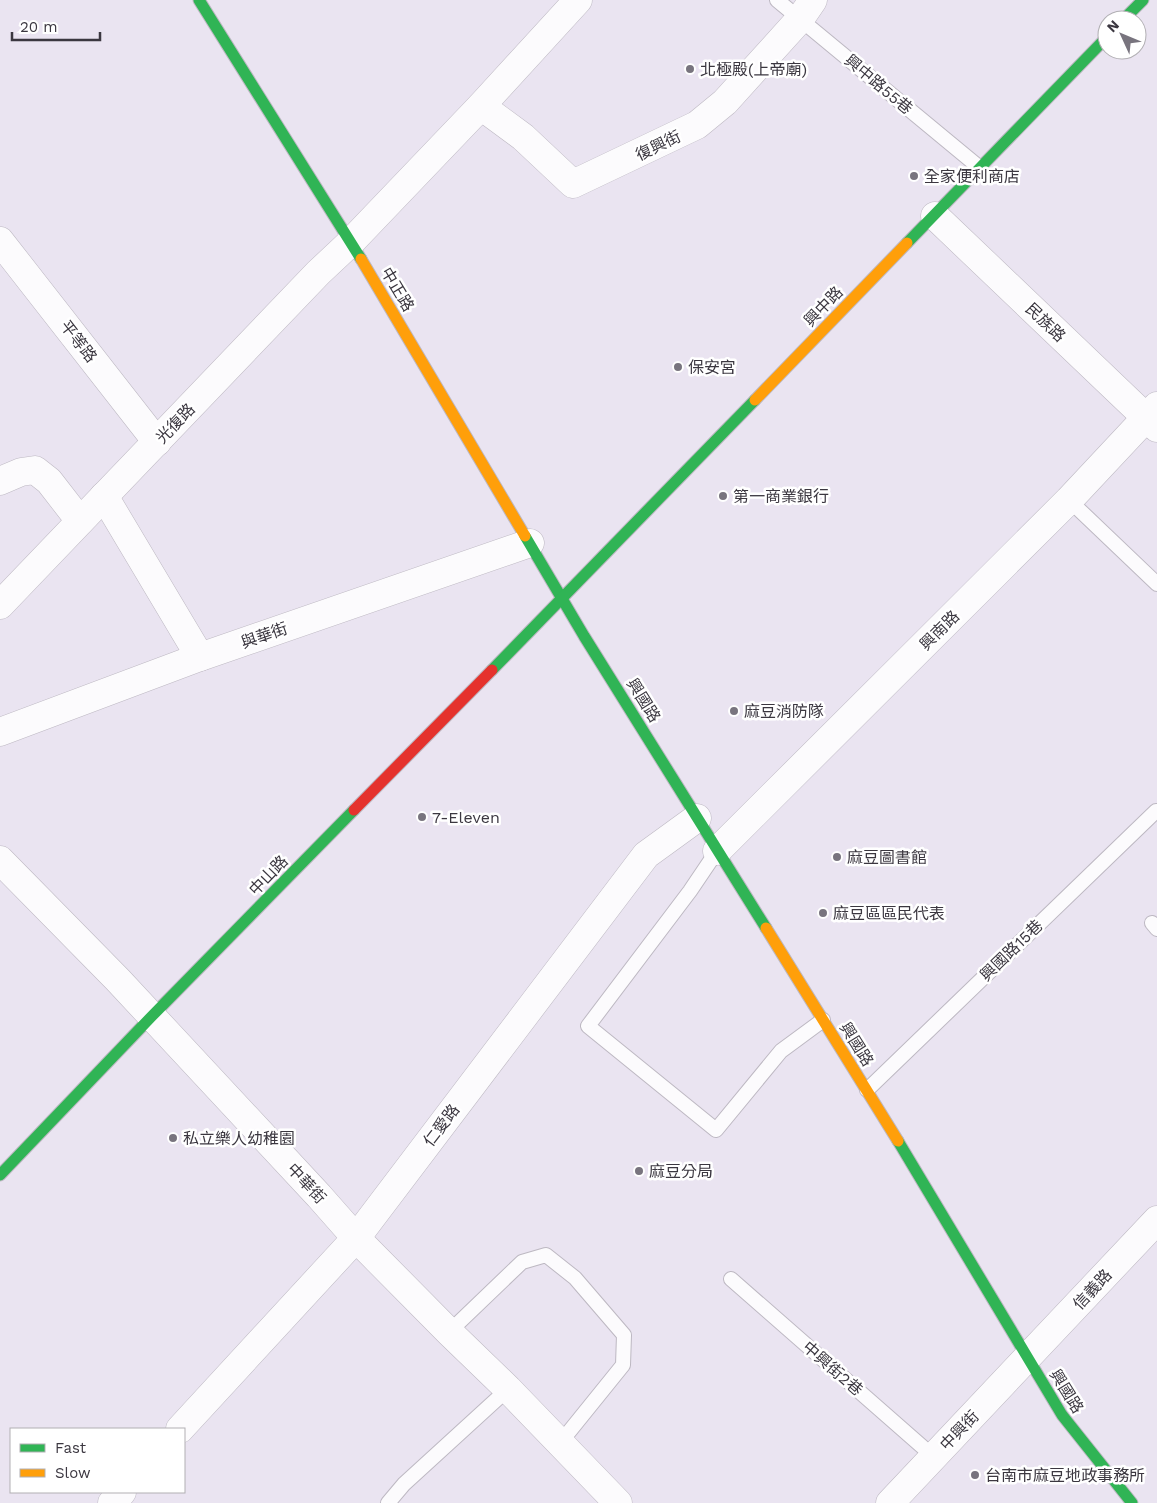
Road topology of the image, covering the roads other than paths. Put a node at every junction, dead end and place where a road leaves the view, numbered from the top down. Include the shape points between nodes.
1 (199, 0) edge
2 (578, 0) edge
3 (777, 0) edge
4 (1143, 0) edge
5 (806, 9) edge
6 (1133, 10) edge
7 (1097, 47) edge
8 (480, 106) junction
9 (980, 168) junction
10 (934, 216) junction
11 (0, 241) edge
12 (350, 243) junction
13 (1153, 417) edge
14 (157, 442) junction
15 (0, 481) edge
16 (104, 496) junction
17 (1069, 500) junction
18 (80, 521) junction
19 (530, 543) junction
20 (1157, 584) edge
21 (562, 598) junction
22 (0, 605) edge
23 (200, 657) junction
24 (0, 732) edge
25 (1156, 811) edge
26 (697, 818) junction
27 (717, 851) junction
28 (0, 860) edge
29 (152, 1016) junction
30 (823, 1020) junction
31 (867, 1090) junction
32 (0, 1175) edge
33 (1157, 1220) edge
34 (356, 1238) junction
35 (732, 1279) dead end
36 (448, 1332) junction
37 (1028, 1358) junction
38 (508, 1389) junction
39 (181, 1428) edge
40 (560, 1443) junction
41 (934, 1457) junction
42 (121, 1493) edge
43 (608, 1498) edge
44 (112, 1503) edge
45 (388, 1503) edge
46 (890, 1503) edge
47 (1132, 1503) edge

1 - 12 street, 中正路
2 - 8 street
3 - 5 lane, 興中路55巷
4 - 6 street
5 - 8 street, 復興街 via 725,102 697,125 573,184 523,137
5 - 9 lane, 興中路55巷
7 - 9 street, 興中路
8 - 12 street
9 - 10 street, 興中路
10 - 13 street, 民族路
10 - 21 street, 興中路
11 - 14 street, 平等路
12 - 14 street, 光復路
12 - 19 street, 中正路
13 - 17 street, 興南路
14 - 16 street, 光復路
15 - 18 street via 35,470 49,481
16 - 18 street, 光復路
16 - 23 street
17 - 20 lane
17 - 27 street, 興南路
18 - 22 street, 光復路
19 - 21 street, 中正路
19 - 23 street, 與華街
21 - 26 street, 興國路
21 - 29 street, 中山路
23 - 24 street, 與華街
25 - 31 lane, 興國路15巷
26 - 27 street, 興國路
26 - 34 street, 仁愛路 via 646,855
27 - 30 street, 興國路
27 - 30 lane via 588,1026 716,1130 782,1051
28 - 29 street, 中華街
29 - 32 street, 中山路
29 - 34 street, 中華街
30 - 31 street, 興國路
31 - 37 street, 興國路
33 - 37 street, 信義路
34 - 36 street, 中華街
34 - 39 street, 仁愛路
35 - 41 lane, 中興街2巷
36 - 38 street, 中華街
36 - 40 lane via 522,1262 546,1255 576,1278 624,1335 623,1365
37 - 41 street, 中興街
37 - 47 street, 興國路 via 1062,1415
38 - 40 street, 中華街
38 - 45 lane via 404,1484
40 - 43 street, 中華街
41 - 46 street, 中興街
42 - 44 street

